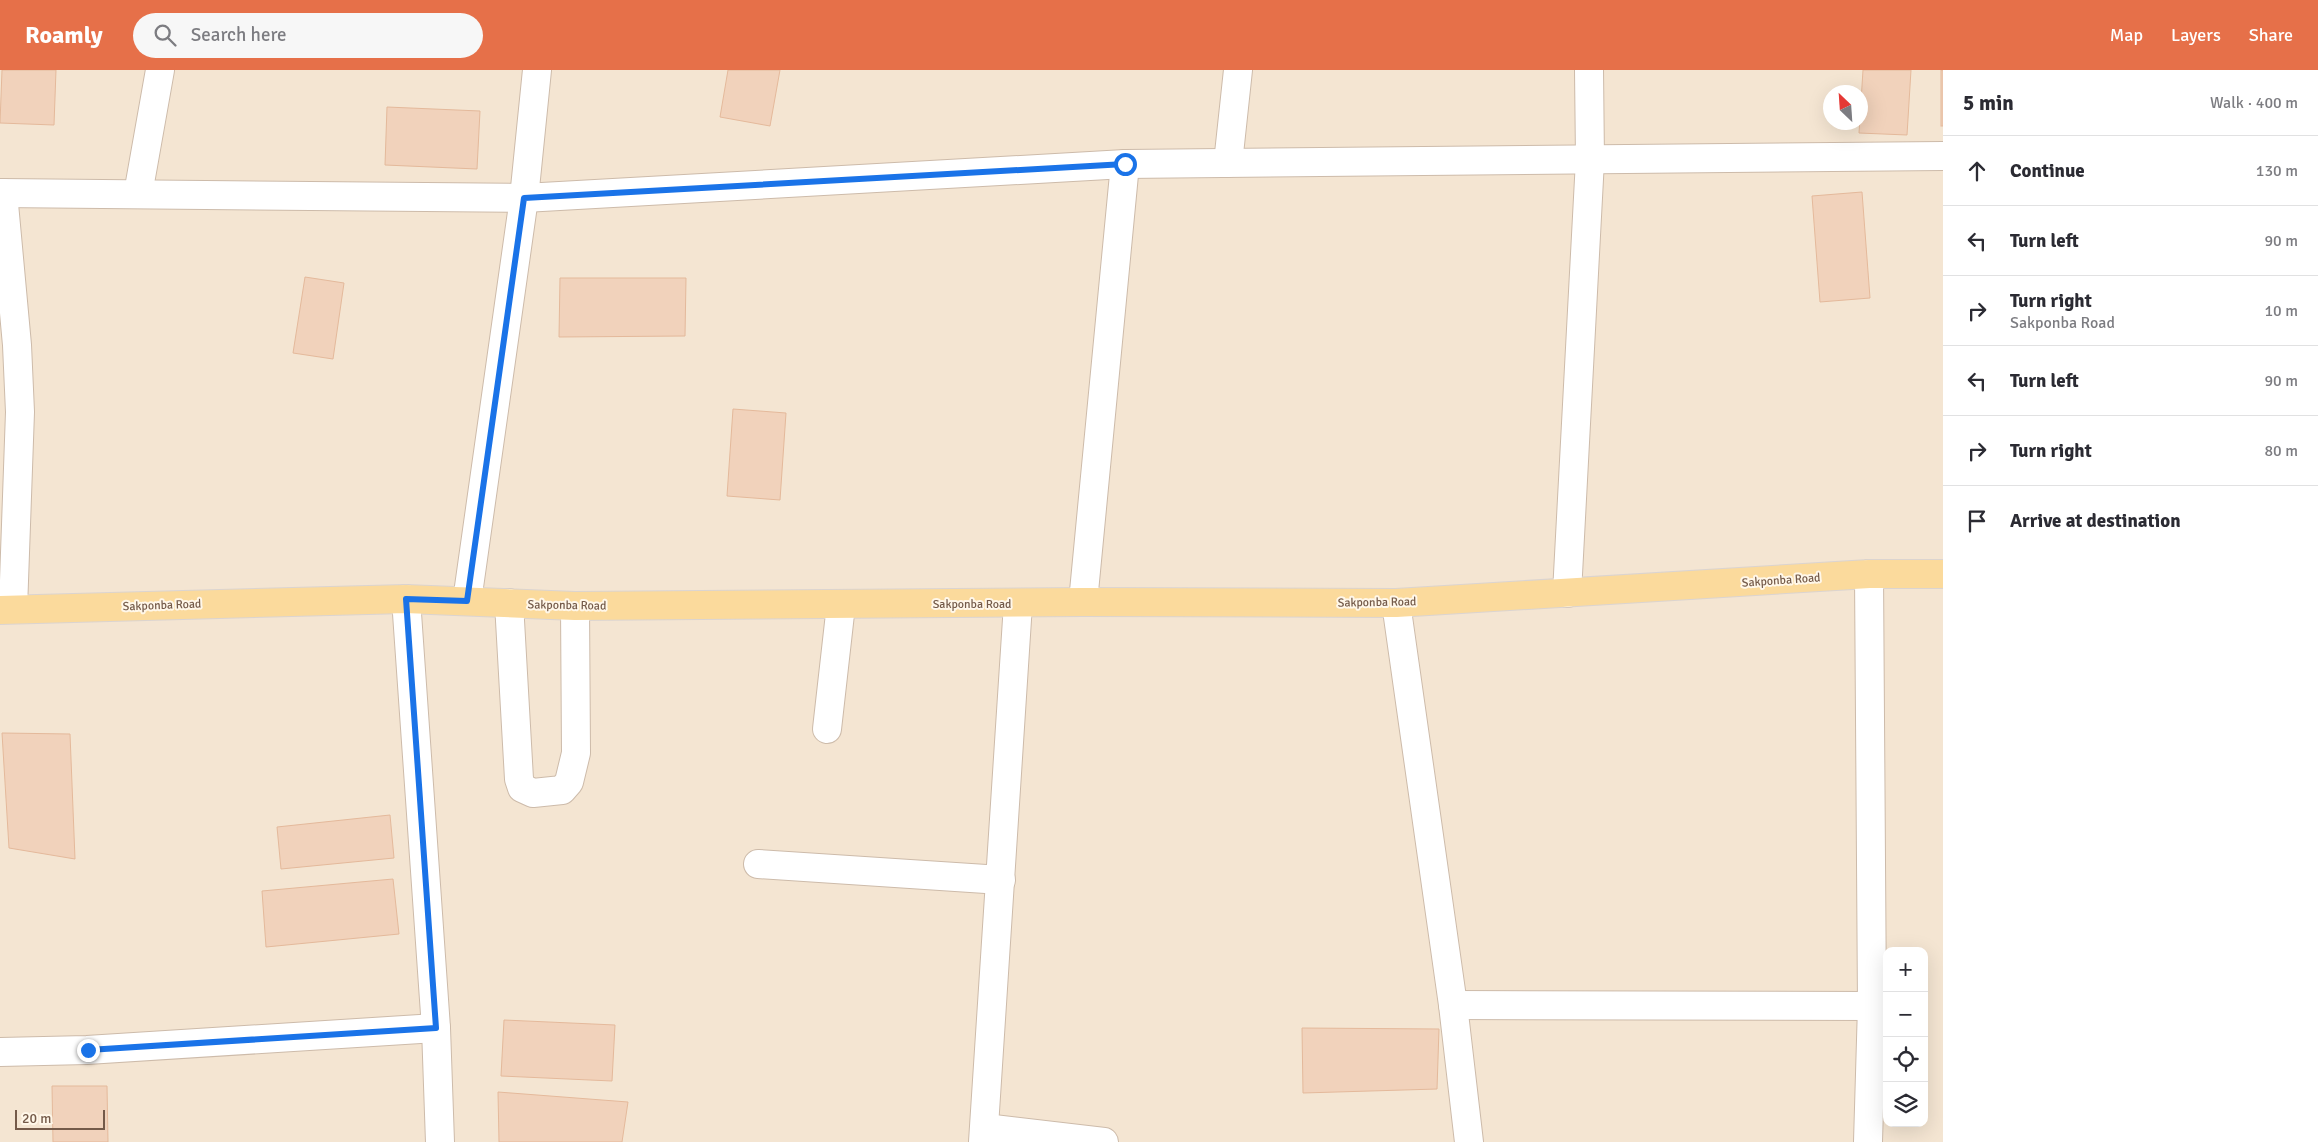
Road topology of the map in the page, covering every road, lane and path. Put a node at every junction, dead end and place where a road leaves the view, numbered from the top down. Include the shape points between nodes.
1 (160, 70) edge
2 (537, 70) edge
3 (1238, 70) edge
4 (1589, 70) edge
5 (1943, 156) edge
6 (1590, 160) junction
7 (1228, 163) junction
8 (1125, 164) junction
9 (1, 193) edge
10 (138, 194) junction
11 (524, 198) junction
12 (1870, 574) junction
13 (1943, 574) edge
14 (1567, 593) junction
15 (406, 599) junction
16 (467, 601) junction
17 (1083, 602) junction
18 (509, 603) junction
19 (1396, 603) junction
20 (841, 604) junction
21 (1018, 604) junction
22 (575, 606) junction
23 (6, 610) edge
24 (827, 729) dead end
25 (758, 864) dead end
26 (1001, 880) junction
27 (1453, 1005) junction
28 (1872, 1006) junction
29 (436, 1028) junction
30 (0, 1052) edge
31 (984, 1135) edge
32 (440, 1142) edge
33 (1104, 1142) edge
34 (1469, 1142) edge
35 (1868, 1142) edge

1 - 10 street
2 - 11 street
3 - 7 street
4 - 6 street
5 - 6 street
6 - 7 street
6 - 14 street
7 - 8 street
8 - 11 street
8 - 17 street
9 - 10 street
9 - 23 street via 17,345 20,412
10 - 11 street
11 - 16 street
12 - 13 main road, Sakponba Road
12 - 14 main road, Sakponba Road
12 - 28 street
14 - 19 main road, Sakponba Road
15 - 16 main road, Sakponba Road
15 - 23 main road, Sakponba Road
15 - 29 street
16 - 18 main road, Sakponba Road
17 - 19 main road, Sakponba Road
17 - 21 main road, Sakponba Road
18 - 22 main road, Sakponba Road
18 - 22 street via 520,779 522,788 533,793 562,790 571,777 576,753
19 - 27 street
20 - 21 main road, Sakponba Road
20 - 22 main road, Sakponba Road
20 - 24 street
21 - 26 street
25 - 26 street
26 - 31 street
27 - 28 street
27 - 34 street
28 - 35 street
29 - 30 street via 88,1050
29 - 32 street
31 - 33 street

